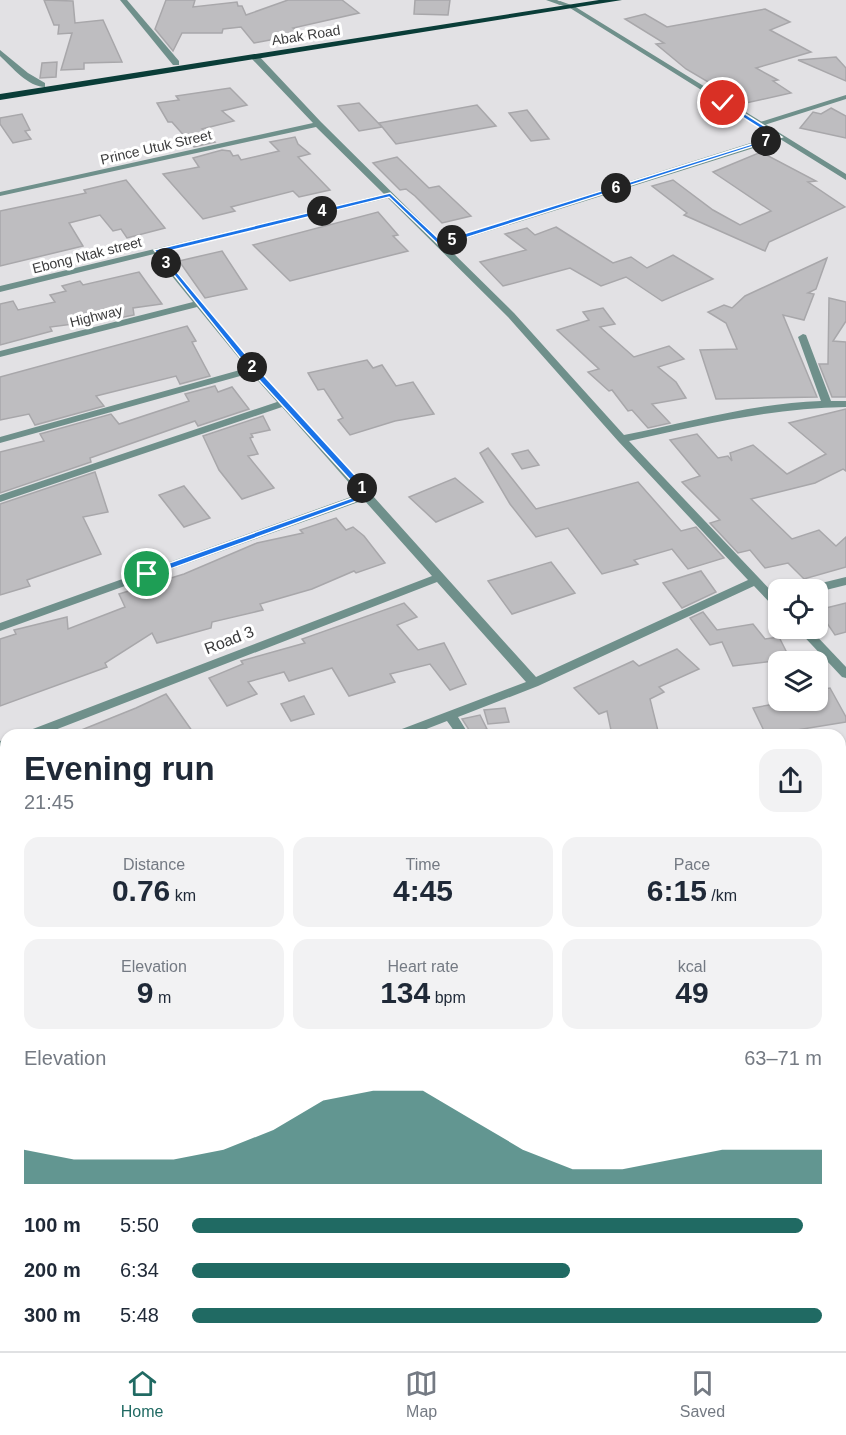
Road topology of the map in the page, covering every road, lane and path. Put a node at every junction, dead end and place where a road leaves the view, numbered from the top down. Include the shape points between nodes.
1 (123, 0) edge
2 (549, 0) edge
3 (617, 0) edge
4 (560, 3) junction
5 (574, 4) edge
6 (0, 52) edge
7 (255, 57) junction
8 (176, 63) junction
9 (42, 84) junction
10 (0, 91) edge
11 (0, 97) edge
12 (846, 97) edge
13 (318, 124) junction
14 (758, 124) junction
15 (779, 137) junction
16 (846, 178) edge
17 (0, 194) edge
18 (390, 195) junction
19 (440, 244) junction
20 (157, 252) junction
21 (0, 289) edge
22 (200, 303) junction
23 (803, 337) dead end
24 (0, 354) edge
25 (253, 369) junction
26 (285, 403) junction
27 (827, 404) junction
28 (846, 404) edge
29 (622, 439) junction
30 (0, 440) edge
31 (369, 495) junction
32 (0, 499) edge
33 (440, 577) junction
34 (755, 581) junction
35 (846, 581) edge
36 (828, 585) edge
37 (768, 592) edge
38 (0, 627) edge
39 (813, 639) edge
40 (846, 674) edge
41 (534, 683) junction
42 (450, 715) junction
43 (45, 729) edge
44 (414, 729) edge
45 (459, 729) edge

1 - 8 street
2 - 4 street
3 - 5 highway, Abak Road
4 - 5 highway, Abak Road
4 - 8 highway, Abak Road
5 - 7 highway, Abak Road
5 - 14 street
6 - 9 street via 25,75
7 - 11 highway, Abak Road
7 - 13 street
8 - 9 highway, Abak Road
9 - 10 highway, Abak Road
12 - 14 street
13 - 17 street, Prince Utuk Street
13 - 18 street
14 - 15 street
15 - 16 street
15 - 19 street
18 - 19 street
18 - 20 street, Ebong Ntak street
19 - 29 street via 511,315
20 - 21 street, Ebong Ntak street
20 - 22 street
22 - 24 street, Highway
22 - 25 street
23 - 27 street
25 - 26 street
25 - 30 street
26 - 31 street
26 - 32 street
27 - 28 street
27 - 29 street via 748,413
29 - 34 street
31 - 33 street
31 - 38 street
33 - 41 street
33 - 43 street, Road 3
34 - 37 street
34 - 41 street
35 - 36 street
39 - 40 street
41 - 42 street
42 - 44 street
42 - 45 street

